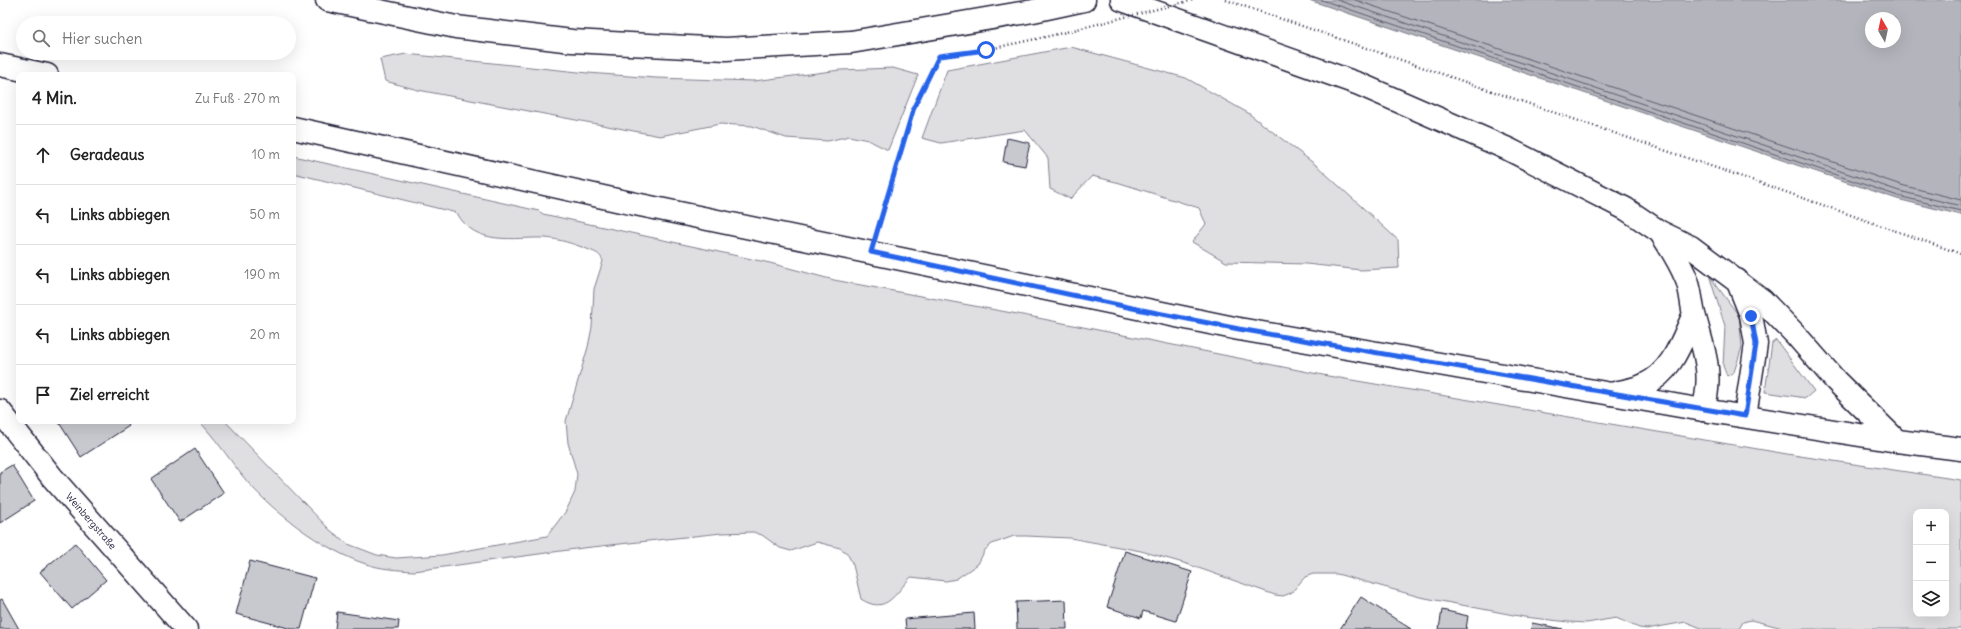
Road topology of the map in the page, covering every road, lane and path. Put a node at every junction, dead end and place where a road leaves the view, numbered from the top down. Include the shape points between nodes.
1 (327, 0) edge
2 (1084, 0) edge
3 (1122, 0) edge
4 (1193, 0) edge
5 (1226, 0) edge
6 (0, 65) edge
7 (33, 72) edge
8 (296, 129) edge
9 (1660, 232) junction
10 (871, 252) junction
11 (1961, 254) edge
12 (1736, 279) junction
13 (1694, 314) junction
14 (1611, 394) junction
15 (1704, 410) junction
16 (0, 411) edge
17 (1745, 416) junction
18 (1897, 441) junction
19 (1961, 449) edge
20 (186, 629) edge

1 - 2 main road via 456,27 572,41 726,49 851,42
3 - 9 main road via 1359,84 1508,149 1626,209
4 - 10 path, bridge via 986,50 939,56 914,107
5 - 11 path via 1766,184
6 - 7 main road
8 - 10 main road via 621,201
9 - 12 main road via 1691,247
9 - 13 main road via 1687,279
10 - 14 main road via 1232,328
12 - 17 main road via 1751,316 1756,344
12 - 18 main road via 1767,305 1836,381
13 - 14 main road via 1676,354 1664,371 1644,386
13 - 15 main road via 1707,359 1708,396
14 - 15 main road
15 - 17 main road
16 - 20 main road, Weinbergstraße via 52,477
17 - 18 main road
18 - 19 main road

